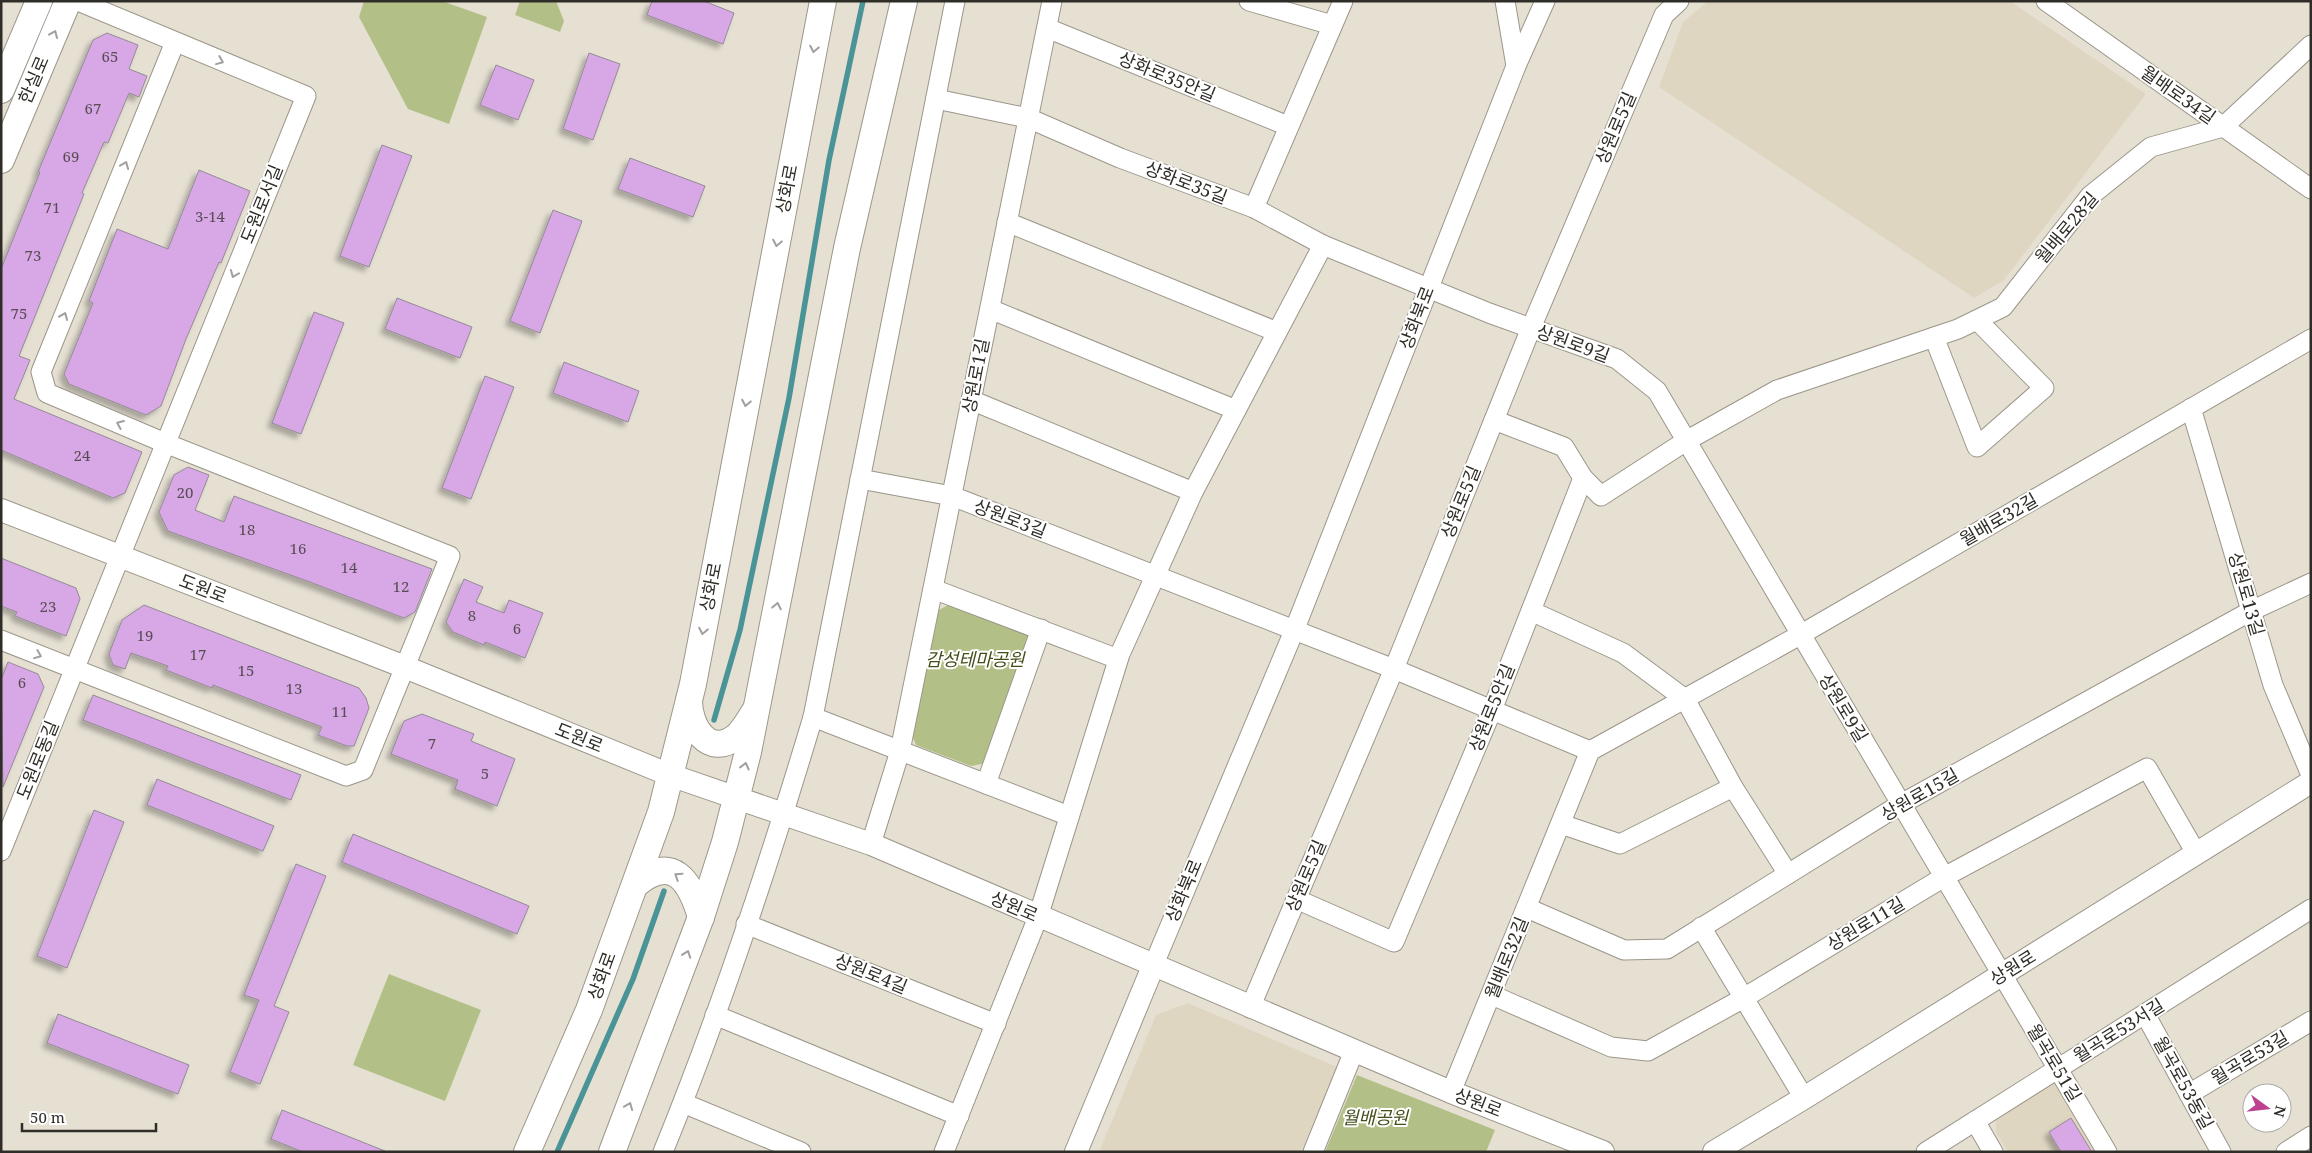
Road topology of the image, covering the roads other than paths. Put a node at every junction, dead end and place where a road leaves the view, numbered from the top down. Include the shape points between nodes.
1 (39, 1) edge
2 (68, 1) edge
3 (78, 1) edge
4 (823, 1) edge
5 (904, 1) edge
6 (955, 1) edge
7 (1052, 1) edge
8 (1249, 1) edge
9 (1343, 1) edge
10 (1505, 1) edge
11 (1545, 1) edge
12 (1679, 1) edge
13 (2046, 1) edge
14 (1332, 26) junction
15 (1047, 28) junction
16 (175, 42) junction
17 (2311, 45) edge
18 (1516, 66) junction
19 (1, 90) edge
20 (936, 99) junction
21 (1028, 118) junction
22 (1288, 126) junction
23 (2223, 127) junction
24 (1, 160) edge
25 (2311, 189) edge
26 (1254, 208) junction
27 (1007, 222) junction
28 (1324, 245) junction
29 (1429, 287) junction
30 (990, 308) junction
31 (1977, 320) junction
32 (1531, 328) junction
33 (1278, 332) junction
34 (1934, 337) junction
35 (2311, 339) edge
36 (971, 400) junction
37 (2191, 408) junction
38 (1236, 410) junction
39 (1494, 420) junction
40 (1686, 441) junction
41 (165, 443) junction
42 (1584, 478) junction
43 (860, 479) junction
44 (1193, 492) junction
45 (952, 496) junction
46 (1, 510) edge
47 (119, 557) junction
48 (1156, 574) junction
49 (2311, 583) edge
50 (933, 589) junction
51 (1531, 611) junction
52 (2251, 611) junction
53 (1041, 629) junction
54 (1294, 631) junction
55 (1800, 635) junction
56 (1, 640) edge
57 (1118, 659) junction
58 (405, 667) junction
59 (1394, 669) junction
60 (74, 670) junction
61 (689, 698) junction
62 (1685, 699) junction
63 (756, 708) junction
64 (1492, 710) junction
65 (813, 717) junction
66 (900, 751) junction
67 (1590, 751) junction
68 (670, 775) junction
69 (2311, 775) edge
70 (2311, 782) edge
71 (986, 784) junction
72 (1733, 787) junction
73 (737, 796) junction
74 (1901, 804) junction
75 (784, 814) junction
76 (1069, 816) junction
77 (1561, 824) junction
78 (871, 844) junction
79 (1, 851) edge
80 (2196, 853) junction
81 (1788, 874) junction
82 (1944, 877) junction
83 (635, 885) junction
84 (1296, 899) junction
85 (1527, 908) junction
86 (2311, 909) edge
87 (701, 917) junction
88 (1038, 917) junction
89 (746, 924) junction
90 (1701, 928) junction
91 (1154, 964) junction
92 (2002, 974) junction
93 (1492, 995) junction
94 (1742, 999) junction
95 (1250, 1008) junction
96 (2145, 1014) junction
97 (715, 1015) junction
98 (2311, 1021) edge
99 (996, 1024) junction
100 (1354, 1051) junction
101 (2058, 1069) junction
102 (1451, 1092) junction
103 (2189, 1094) junction
104 (1804, 1098) junction
105 (683, 1103) junction
106 (959, 1116) junction
107 (1975, 1121) junction
108 (2311, 1136) edge
109 (528, 1152) edge
110 (612, 1152) edge
111 (663, 1152) edge
112 (801, 1152) edge
113 (944, 1152) edge
114 (1076, 1152) edge
115 (1313, 1152) edge
116 (1603, 1152) edge
117 (1714, 1152) edge
118 (1926, 1152) edge
119 (1992, 1152) edge
120 (2107, 1152) edge
121 (2221, 1152) edge
122 (2286, 1152) edge

1 - 19 main road, 한실로
24 -> 2 main road, 한실로
3 - 16 street, 도원로서길
4 -> 61 main road, 상화로
63 -> 5 main road via 847,248
6 - 20 street
7 - 15 street, 상원로1길
8 - 14 street
9 - 14 street
10 - 18 street
11 - 18 street, 상화북로
12 - 32 street, 상원로5길 via 1664,15
13 - 23 street, 월배로34길
14 - 22 street
15 - 21 street, 상원로1길
15 - 22 street, 상화로35안길
41 -> 16 street via 47,393 41,372
16 -> 41 street, 도원로서길 via 306,96
17 - 23 street, 월배로28길
18 - 29 street, 상화북로
20 - 21 street, 상화로35길
20 - 43 street
21 - 26 street, 상화로35길 via 1120,158
21 - 27 street, 상원로1길
22 - 26 street
23 - 25 street, 월배로34길
23 - 31 street, 월배로28길 via 2151,147 2090,196 2002,307
26 - 28 street, 상화로35길
27 - 30 street, 상원로1길
27 - 33 street
28 - 29 street, 상화로35길
28 - 33 street
29 - 32 street, 상원로9길
29 - 54 street, 상화북로
30 - 36 street, 상원로1길
30 - 38 street
31 - 34 street, 월배로28길
31 - 34 street via 2044,388 1977,447
32 - 39 street, 상원로5길
32 - 40 street, 상원로9길 via 1617,359 1657,391
33 - 38 street
34 - 40 street, 월배로28길 via 1777,390
35 - 37 street, 월배로32길
36 - 44 street
36 - 45 street, 상원로1길
37 - 52 street, 상원로13길
37 - 55 street, 월배로32길
38 - 44 street
39 - 42 street via 1564,447
39 - 59 street, 상원로5길
40 - 42 street via 1601,496
40 - 55 street, 상원로9길
41 - 47 street, 도원로서길
41 - 58 street via 450,556
42 - 51 street, 상원로5안길
43 - 45 street, 상원로3길
43 - 65 street
44 - 48 street
45 - 48 street, 상원로3길
45 - 50 street, 상원로1길
46 - 47 street, 도원로
47 - 58 street, 도원로
47 - 60 street, 도원로동길
48 - 54 street
48 - 57 street
49 - 52 street, 상원로15길
50 - 53 street
50 - 66 street, 상원로1길
51 - 62 street via 1623,653
51 - 64 street, 상원로5안길
52 - 69 street, 상원로13길 via 2273,685
52 - 74 street, 상원로15길
53 - 57 street
53 - 71 street
54 - 59 street
54 - 91 street, 상화북로
55 - 62 street, 월배로32길
55 - 74 street, 상원로9길
56 -> 60 street
57 - 76 street
58 - 60 street via 363,770 346,776
58 - 68 street, 도원로
59 - 64 street
59 - 84 street, 상원로5길
60 - 79 street, 도원로동길
61 - 63 main road via 692,721 699,735 712,742 721,743 735,738
61 - 68 main road, 상화로
62 - 67 street, 월배로32길
62 - 72 street
73 -> 63 main road
64 - 67 street
64 - 84 street, 상원로5안길 via 1394,942
65 - 66 street
65 - 75 street
66 - 71 street
66 - 78 street, 상원로1길
67 - 77 street, 월배로32길
68 - 73 street, 상원로
68 - 83 main road, 상화로 via 661,812
70 - 80 street, 상원로
71 - 76 street
72 - 77 street via 1620,844
72 - 81 street
73 - 75 street, 상원로
73 - 87 main road
74 - 81 street, 상원로15길
74 - 82 street, 상원로9길
75 - 78 street, 상원로
75 - 89 street
76 - 88 street
77 - 85 street, 월배로32길
78 - 88 street, 상원로
80 - 82 street, 상원로11길 via 2147,768
80 - 92 street, 상원로
81 - 90 street, 상원로15길
82 - 92 street, 상원로9길
82 - 94 street, 상원로11길
87 -> 83 main road via 695,894 681,876 662,869 647,874
83 - 109 main road, 상화로 via 590,1010
84 - 95 street, 상원로5길
85 - 90 street, 상원로15길 via 1624,950 1667,949
85 - 93 street, 월배로32길
86 - 96 street, 월곡로53서길
110 -> 87 main road
88 - 91 street, 상원로
88 - 99 street
89 - 97 street
89 - 99 street, 상원로4길
90 - 94 street
91 - 95 street, 상원로
91 - 114 street, 상화북로
92 - 101 street, 월곡로51길
92 - 104 street, 상원로
93 - 94 street, 상원로11길 via 1612,1047 1648,1051
93 - 102 street, 월배로32길
94 - 104 street
95 - 100 street, 상원로
96 - 101 street, 월곡로53서길
96 - 103 street, 월곡로53동길
97 - 105 street
97 - 106 street
98 - 103 street, 월곡로53길
99 - 106 street
100 - 102 street, 상원로
100 - 115 street
101 - 107 street, 월곡로53서길
101 - 120 street, 월곡로51길
102 - 116 street, 상원로
103 - 121 street, 월곡로53동길
104 - 117 street, 상원로
105 - 111 street
105 - 112 street
106 - 113 street
107 - 118 street, 월곡로53서길
107 - 119 street
108 - 122 street

